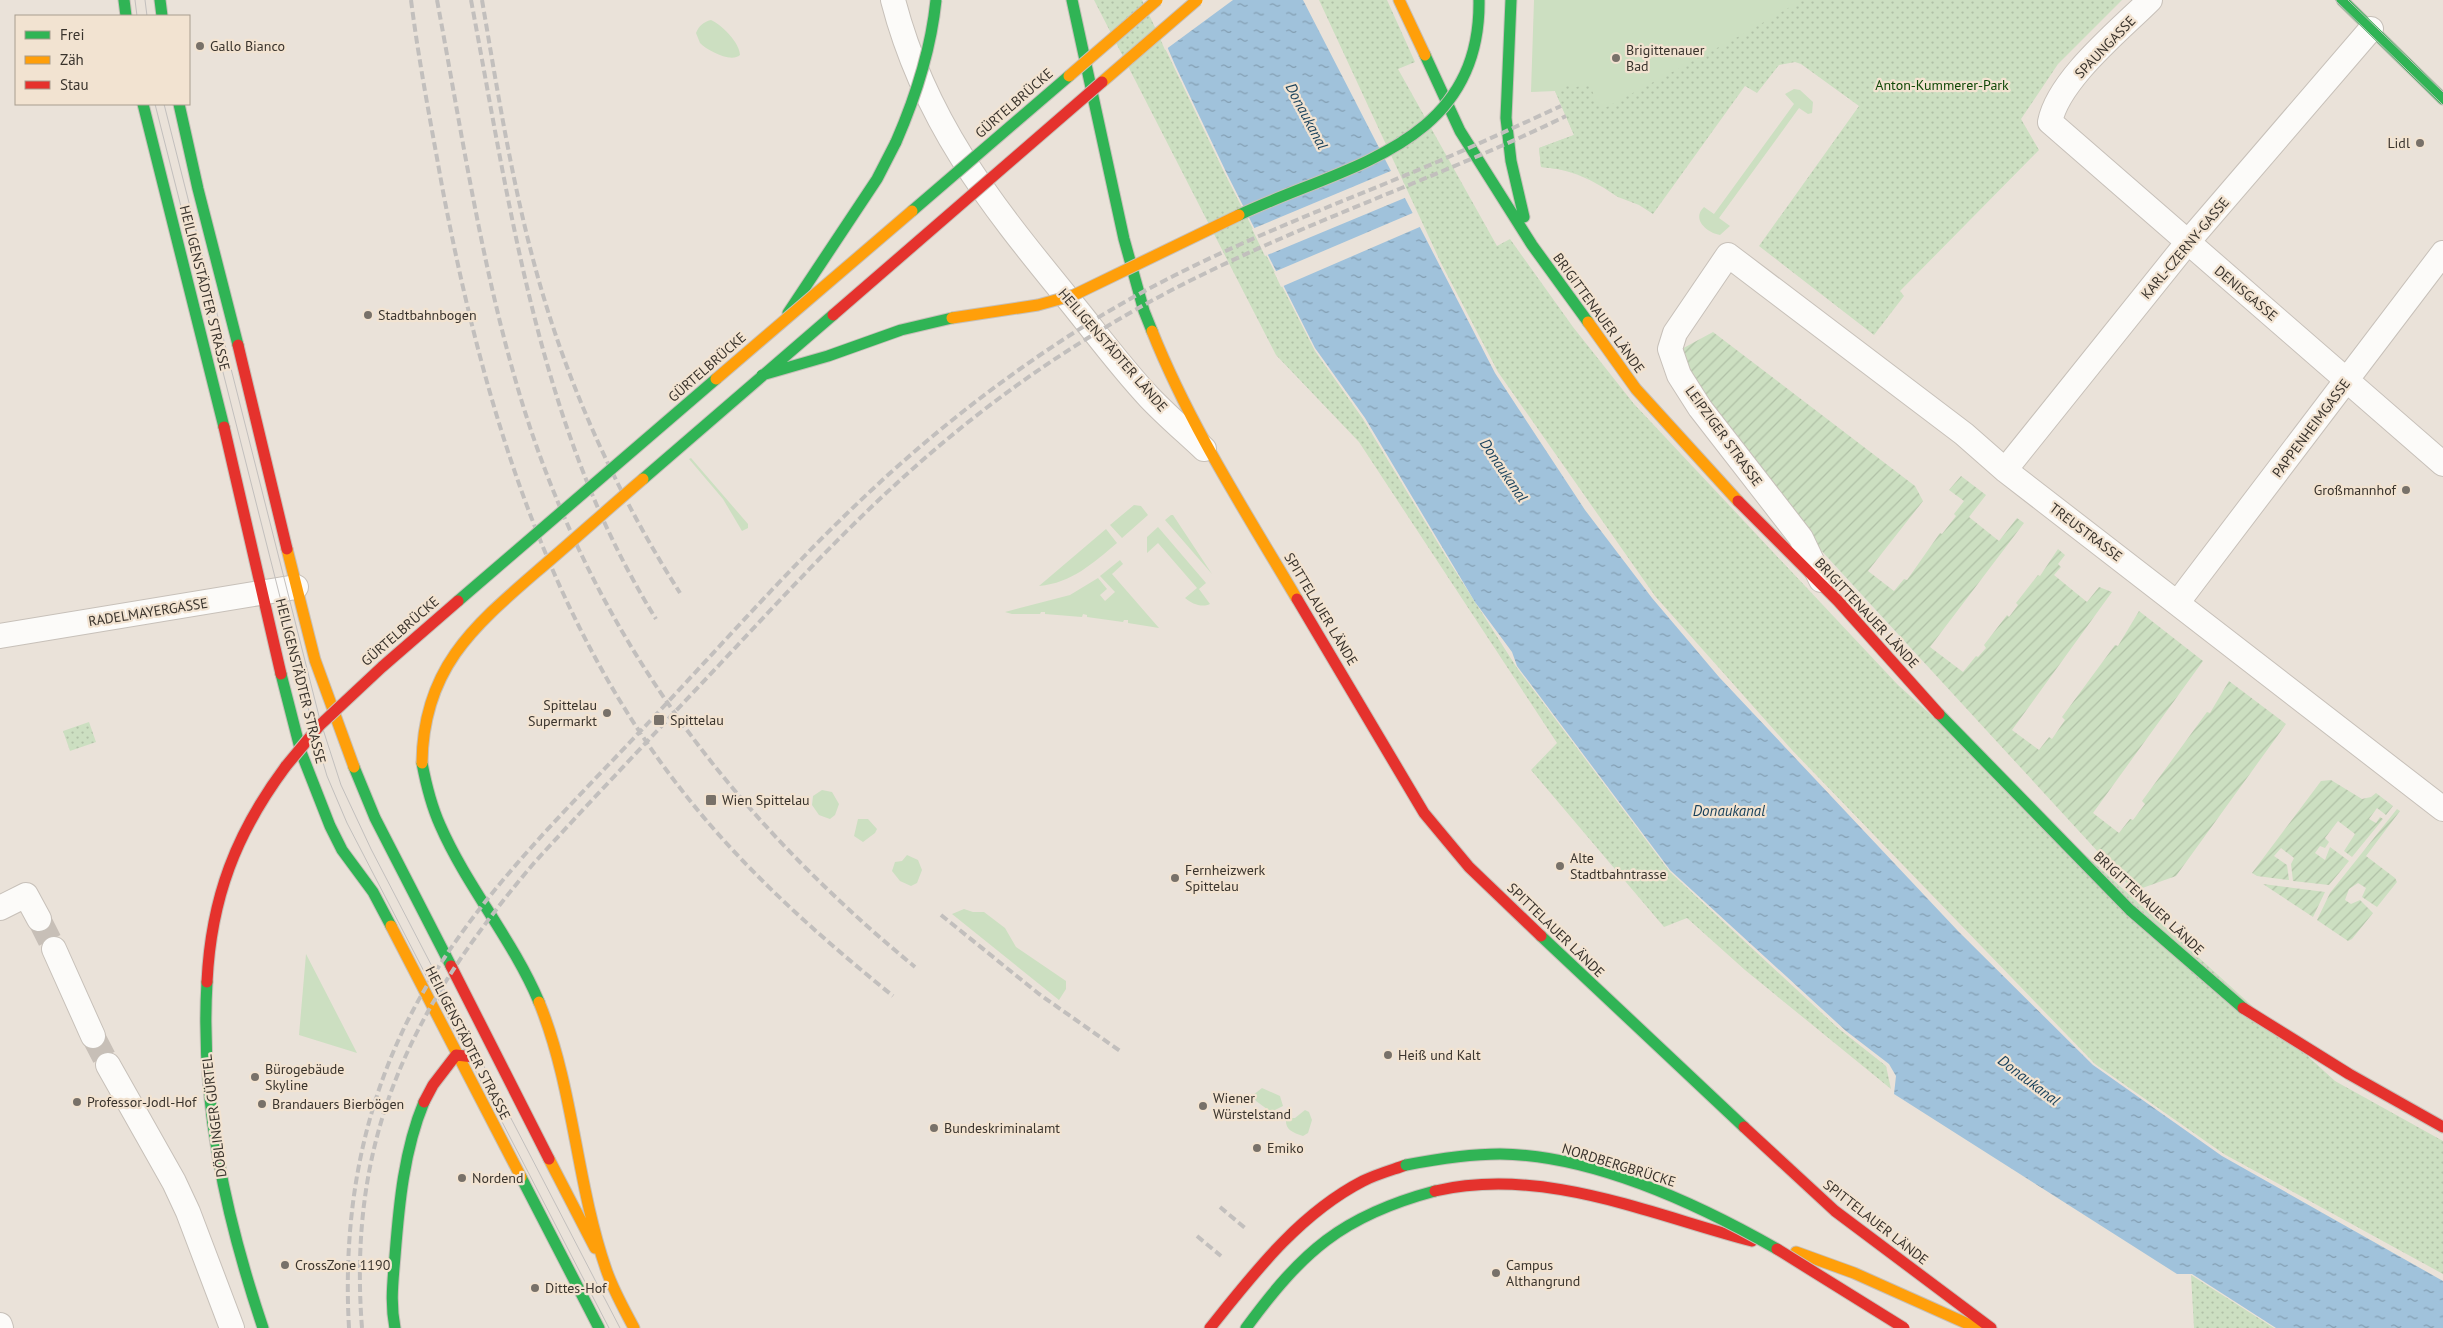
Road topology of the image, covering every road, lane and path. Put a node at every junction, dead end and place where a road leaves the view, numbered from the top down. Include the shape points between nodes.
1 (124, 0) edge
2 (160, 0) edge
3 (893, 0) edge
4 (936, 0) edge
5 (1072, 0) edge
6 (1157, 0) edge
7 (1197, 0) edge
8 (1399, 0) edge
9 (1479, 0) edge
10 (1511, 0) edge
11 (2150, 0) edge
12 (2342, 0) edge
13 (126, 15) edge
14 (162, 15) edge
15 (2371, 29) junction
16 (2443, 99) edge
17 (144, 105) edge
18 (179, 105) edge
19 (2050, 122) joint
20 (2187, 243) junction
21 (1532, 245) junction
22 (2443, 253) edge
23 (1728, 256) joint
24 (782, 322) junction
25 (762, 375) junction
26 (2347, 379) junction
27 (1213, 457) junction
28 (2443, 464) edge
29 (2005, 470) junction
30 (296, 587) junction
31 (1825, 588) junction
32 (263, 593) junction
33 (2178, 602) junction
34 (0, 636) edge
35 (286, 766) joint
36 (2443, 809) edge
37 (0, 908) edge
38 (39, 919) tunnel mouth
39 (54, 948) tunnel mouth
40 (93, 1036) tunnel mouth
41 (456, 1056) junction
42 (497, 1060) junction
43 (108, 1065) tunnel mouth
44 (2443, 1127) edge
45 (605, 1268) junction
46 (1212, 1327) edge
47 (232, 1328) edge
48 (262, 1328) edge
49 (395, 1328) edge
50 (599, 1328) edge
51 (634, 1328) edge
52 (1246, 1328) edge
53 (1904, 1328) edge
54 (1977, 1328) edge
55 (1991, 1328) edge

1 - 13 main road
2 - 14 main road
3 - 27 street, HEILIGENSTÄDTER LÄNDE via 910,55 933,109 990,202 1149,397
4 - 24 main road, bridge via 914,102 896,142 877,179
5 - 27 main road, HEILIGENSTÄDTER LÄNDE via 1124,239 1144,311 1173,383
6 - 24 main road, GÜRTELBRÜCKE, bridge
7 - 25 main road, bridge
8 - 21 main road, BRIGITTENAUER LÄNDE via 1460,131
9 - 25 main road, bridge via 1474,55 1464,80 1432,121 1393,148 1229,219 1073,295 1019,310 925,323
10 - 21 main road via 1506,104 1508,147 1516,191
11 - 19 street, SPAUNGASSE via 2076,74 2053,108
12 - 15 main road
15 - 16 main road
15 - 20 street, KARL-CZERNY-GASSE
17 - 32 main road, HEILIGENSTÄDTER STRASSE
18 - 30 main road, HEILIGENSTÄDTER STRASSE
19 - 20 street, DENISGASSE
20 - 26 street, DENISGASSE
20 - 29 street, KARL-CZERNY-GASSE
21 - 31 main road, BRIGITTENAUER LÄNDE via 1636,389 1733,496
22 - 26 street, PAPPENHEIMGASSE
23 - 29 street, TREUSTRASSE via 1956,428
23 - 31 street, LEIPZIGER STRASSE via 1675,333 1670,349 1679,375 1700,408 1801,538
24 - 35 main road, GÜRTELBRÜCKE, bridge via 382,667 320,725
25 - 45 main road, bridge via 512,590 466,636 445,666 429,702 423,730 425,784 440,828 534,990 551,1033
26 - 28 street, DENISGASSE
26 - 33 street, PAPPENHEIMGASSE
27 - 55 main road, SPITTELAUER LÄNDE via 1424,812 1469,867 1835,1211
29 - 33 street, TREUSTRASSE
30 - 32 street, RADELMAYERGASSE
30 - 42 main road, HEILIGENSTÄDTER STRASSE via 315,660 362,789
31 - 44 main road, BRIGITTENAUER LÄNDE via 1943,718 2117,896 2231,998 2349,1074
32 - 34 street, RADELMAYERGASSE
32 - 41 main road, HEILIGENSTÄDTER STRASSE via 295,728 320,803 342,850 373,892
33 - 36 street, TREUSTRASSE
35 - 48 main road, DÖBLINGER GÜRTEL via 249,822 225,879 212,936 206,1004 208,1088 220,1178
37 - 38 street via 26,895
39 - 40 street
41 - 42 main road
41 - 49 main road via 431,1088 406,1161 391,1307
41 - 50 main road, HEILIGENSTÄDTER STRASSE
42 - 45 main road, HEILIGENSTÄDTER STRASSE
43 - 47 street via 174,1182
45 - 51 main road, HEILIGENSTÄDTER STRASSE
46 - 53 main road, NORDBERGBRÜCKE, bridge via 1280,1244 1314,1213 1361,1182 1406,1165 1440,1158 1502,1154 1563,1162 1677,1197 1802,1262
52 - 54 main road via 1298,1264 1319,1244 1356,1219 1405,1197 1458,1186 1529,1185 1587,1194 1799,1253 1854,1273

